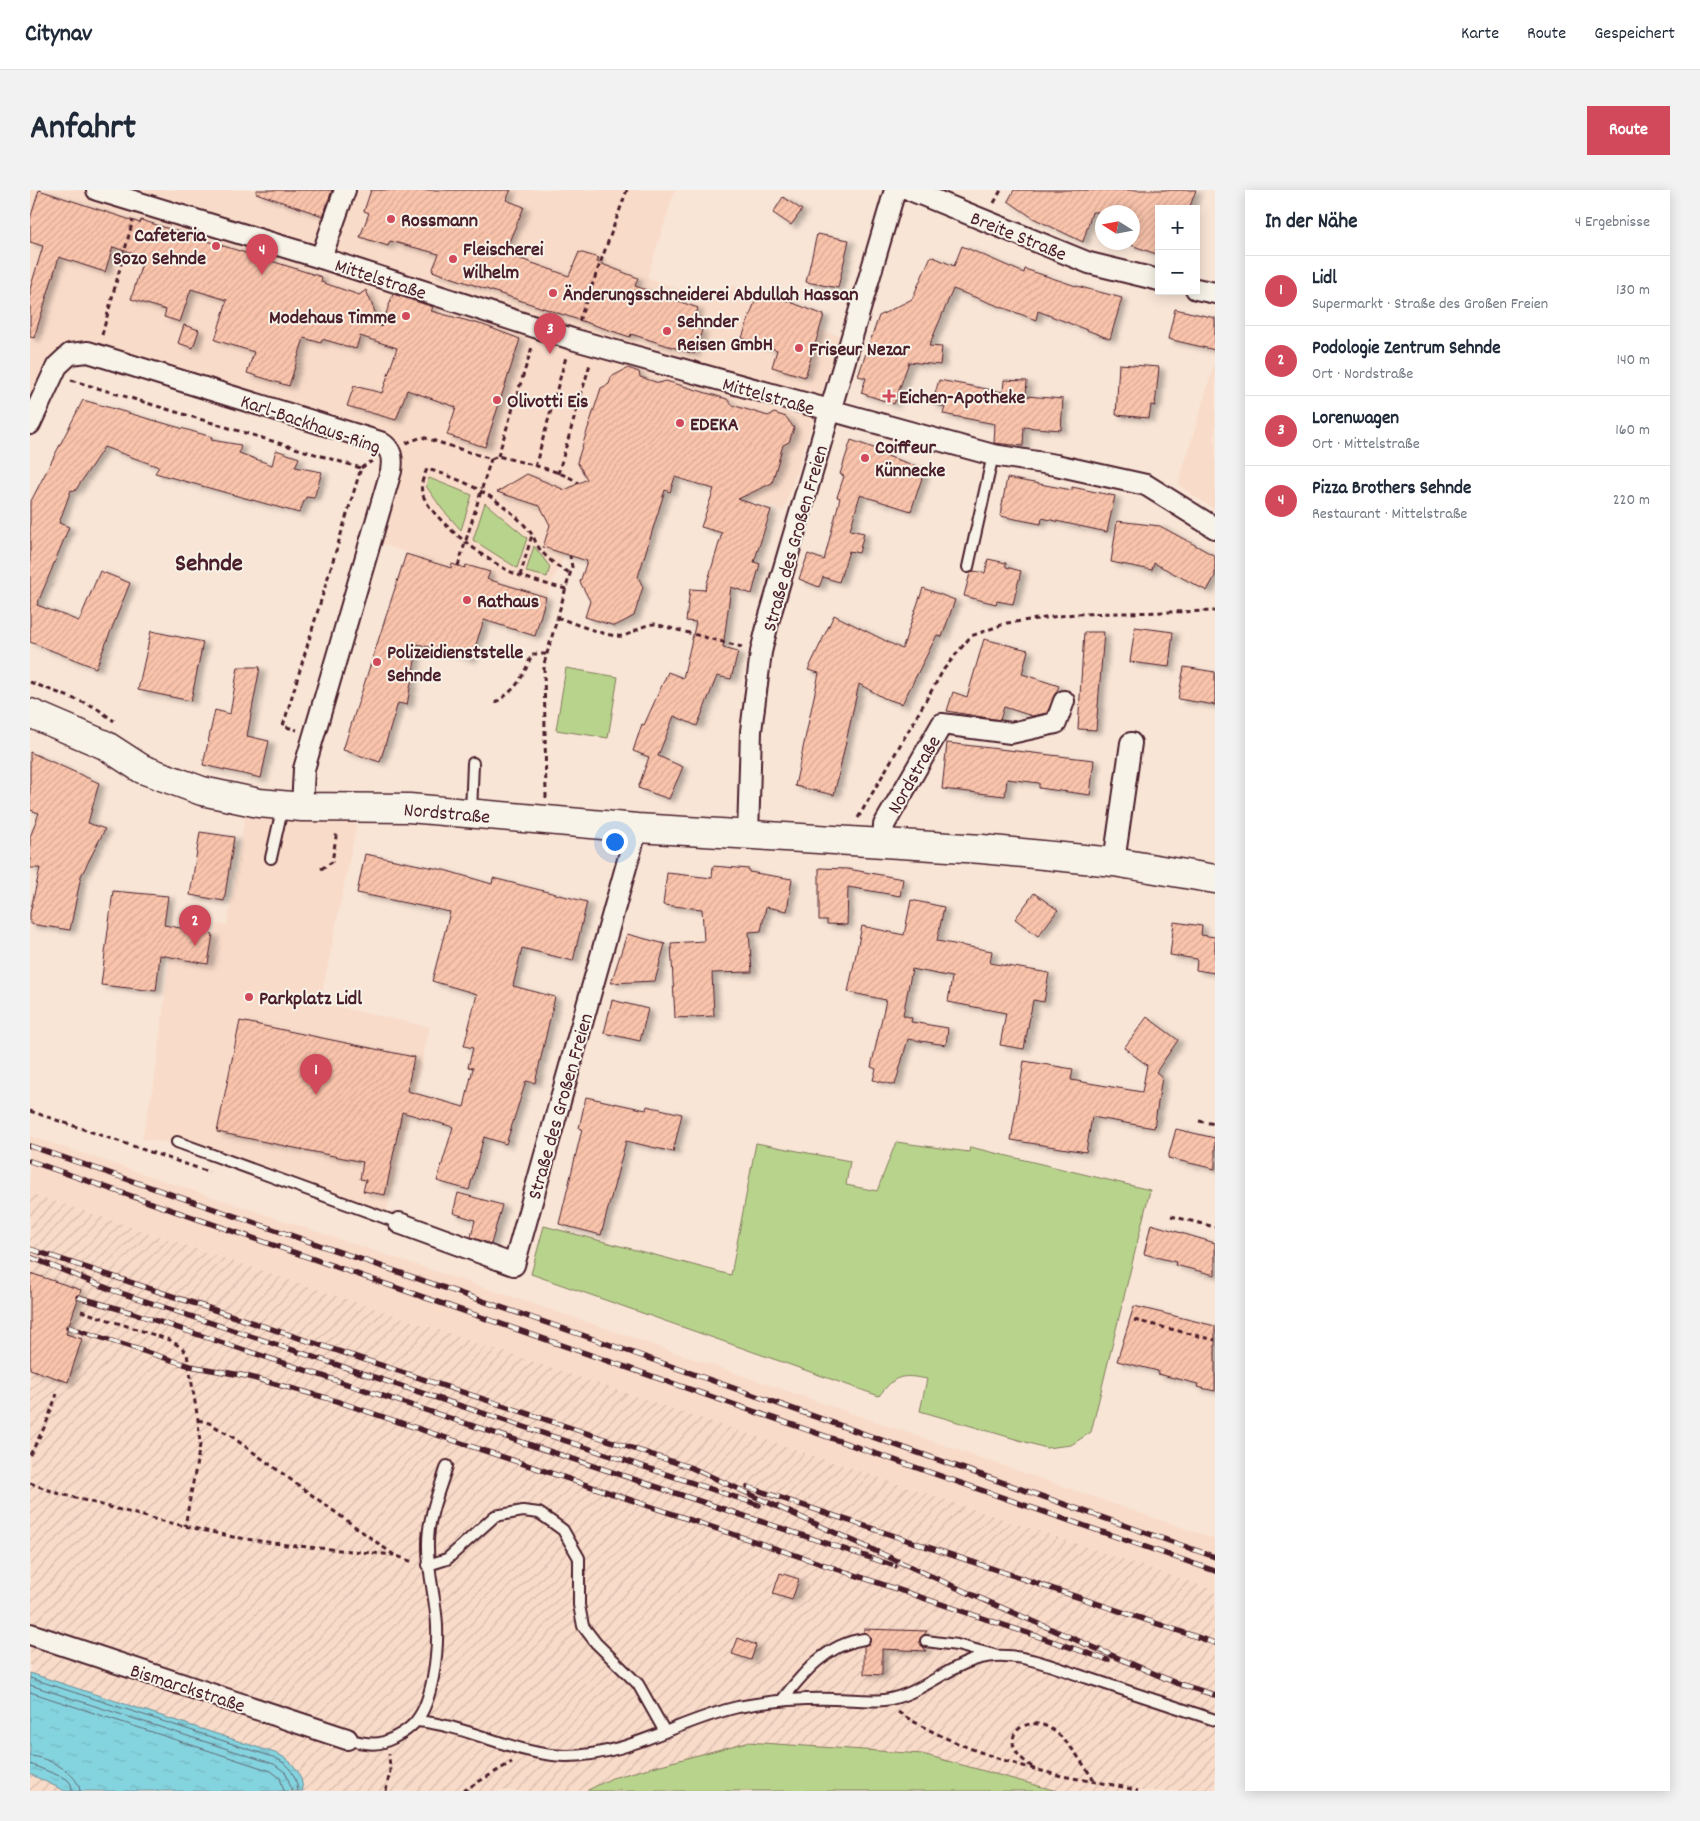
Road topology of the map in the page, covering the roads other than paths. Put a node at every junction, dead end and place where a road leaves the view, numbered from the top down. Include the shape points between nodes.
1 (97, 190) edge
2 (345, 190) edge
3 (895, 190) edge
4 (910, 190) edge
5 (320, 258) junction
6 (1155, 279) edge
7 (1200, 290) edge
8 (1215, 293) edge
9 (36, 394) edge
10 (830, 412) junction
11 (30, 424) edge
12 (993, 455) junction
13 (1215, 528) edge
14 (968, 567) dead end
15 (1064, 701) dead end
16 (30, 712) edge
17 (1131, 742) dead end
18 (473, 762) dead end
19 (292, 806) junction
20 (470, 814) junction
21 (637, 828) junction
22 (748, 836) junction
23 (883, 844) junction
24 (271, 858) dead end
25 (1114, 862) junction
26 (1215, 879) edge
27 (176, 1142) dead end
28 (399, 1223) joint
29 (446, 1466) dead end
30 (428, 1565) junction
31 (30, 1634) edge
32 (864, 1639) dead end
33 (926, 1641) dead end
34 (995, 1656) junction
35 (782, 1700) junction
36 (1215, 1720) edge
37 (416, 1721) junction
38 (665, 1732) junction
39 (347, 1739) joint

1 - 5 street, Mittelstraße
2 - 5 street, Mittelstraße
3 - 10 street, Straße des Großen Freien
4 - 6 street, Breite Straße via 1089,263
5 - 10 street, Mittelstraße via 537,329
7 - 8 street
9 - 11 street, Karl-Backhaus-Ring
9 - 19 street, Karl-Backhaus-Ring via 70,354 88,352 380,442 390,450 392,471 305,738 304,769
10 - 12 street, Mittelstraße
10 - 22 street, Straße des Großen Freien via 761,652 751,731
12 - 13 street, Mittelstraße via 1146,485
12 - 14 lane
15 - 23 street, Nordstraße via 1056,723 1011,733 942,724 884,825
16 - 19 main road, Nordstraße via 105,745 142,769 202,791
17 - 25 street
18 - 20 lane
19 - 20 main road, Nordstraße via 409,808
19 - 24 lane
20 - 21 main road, Nordstraße
21 - 22 main road, Nordstraße
21 - 28 street, Straße des Großen Freien via 514,1265
22 - 23 main road, Nordstraße
23 - 25 main road, Nordstraße via 982,849
25 - 26 main road, Nordstraße
27 - 28 lane
29 - 30 lane via 431,1518
30 - 37 lane via 437,1625 435,1668
30 - 38 lane via 447,1559 495,1516 539,1513 564,1530 579,1558 578,1605 583,1626 638,1684
31 - 39 street, Bismarckstraße
32 - 35 lane via 825,1653 798,1678
33 - 34 lane via 957,1645
34 - 35 lane via 957,1666 916,1691 882,1700
34 - 36 lane via 1042,1663
35 - 38 lane via 737,1708
37 - 38 lane via 437,1722 531,1751 566,1756 599,1753
37 - 39 lane via 383,1742

